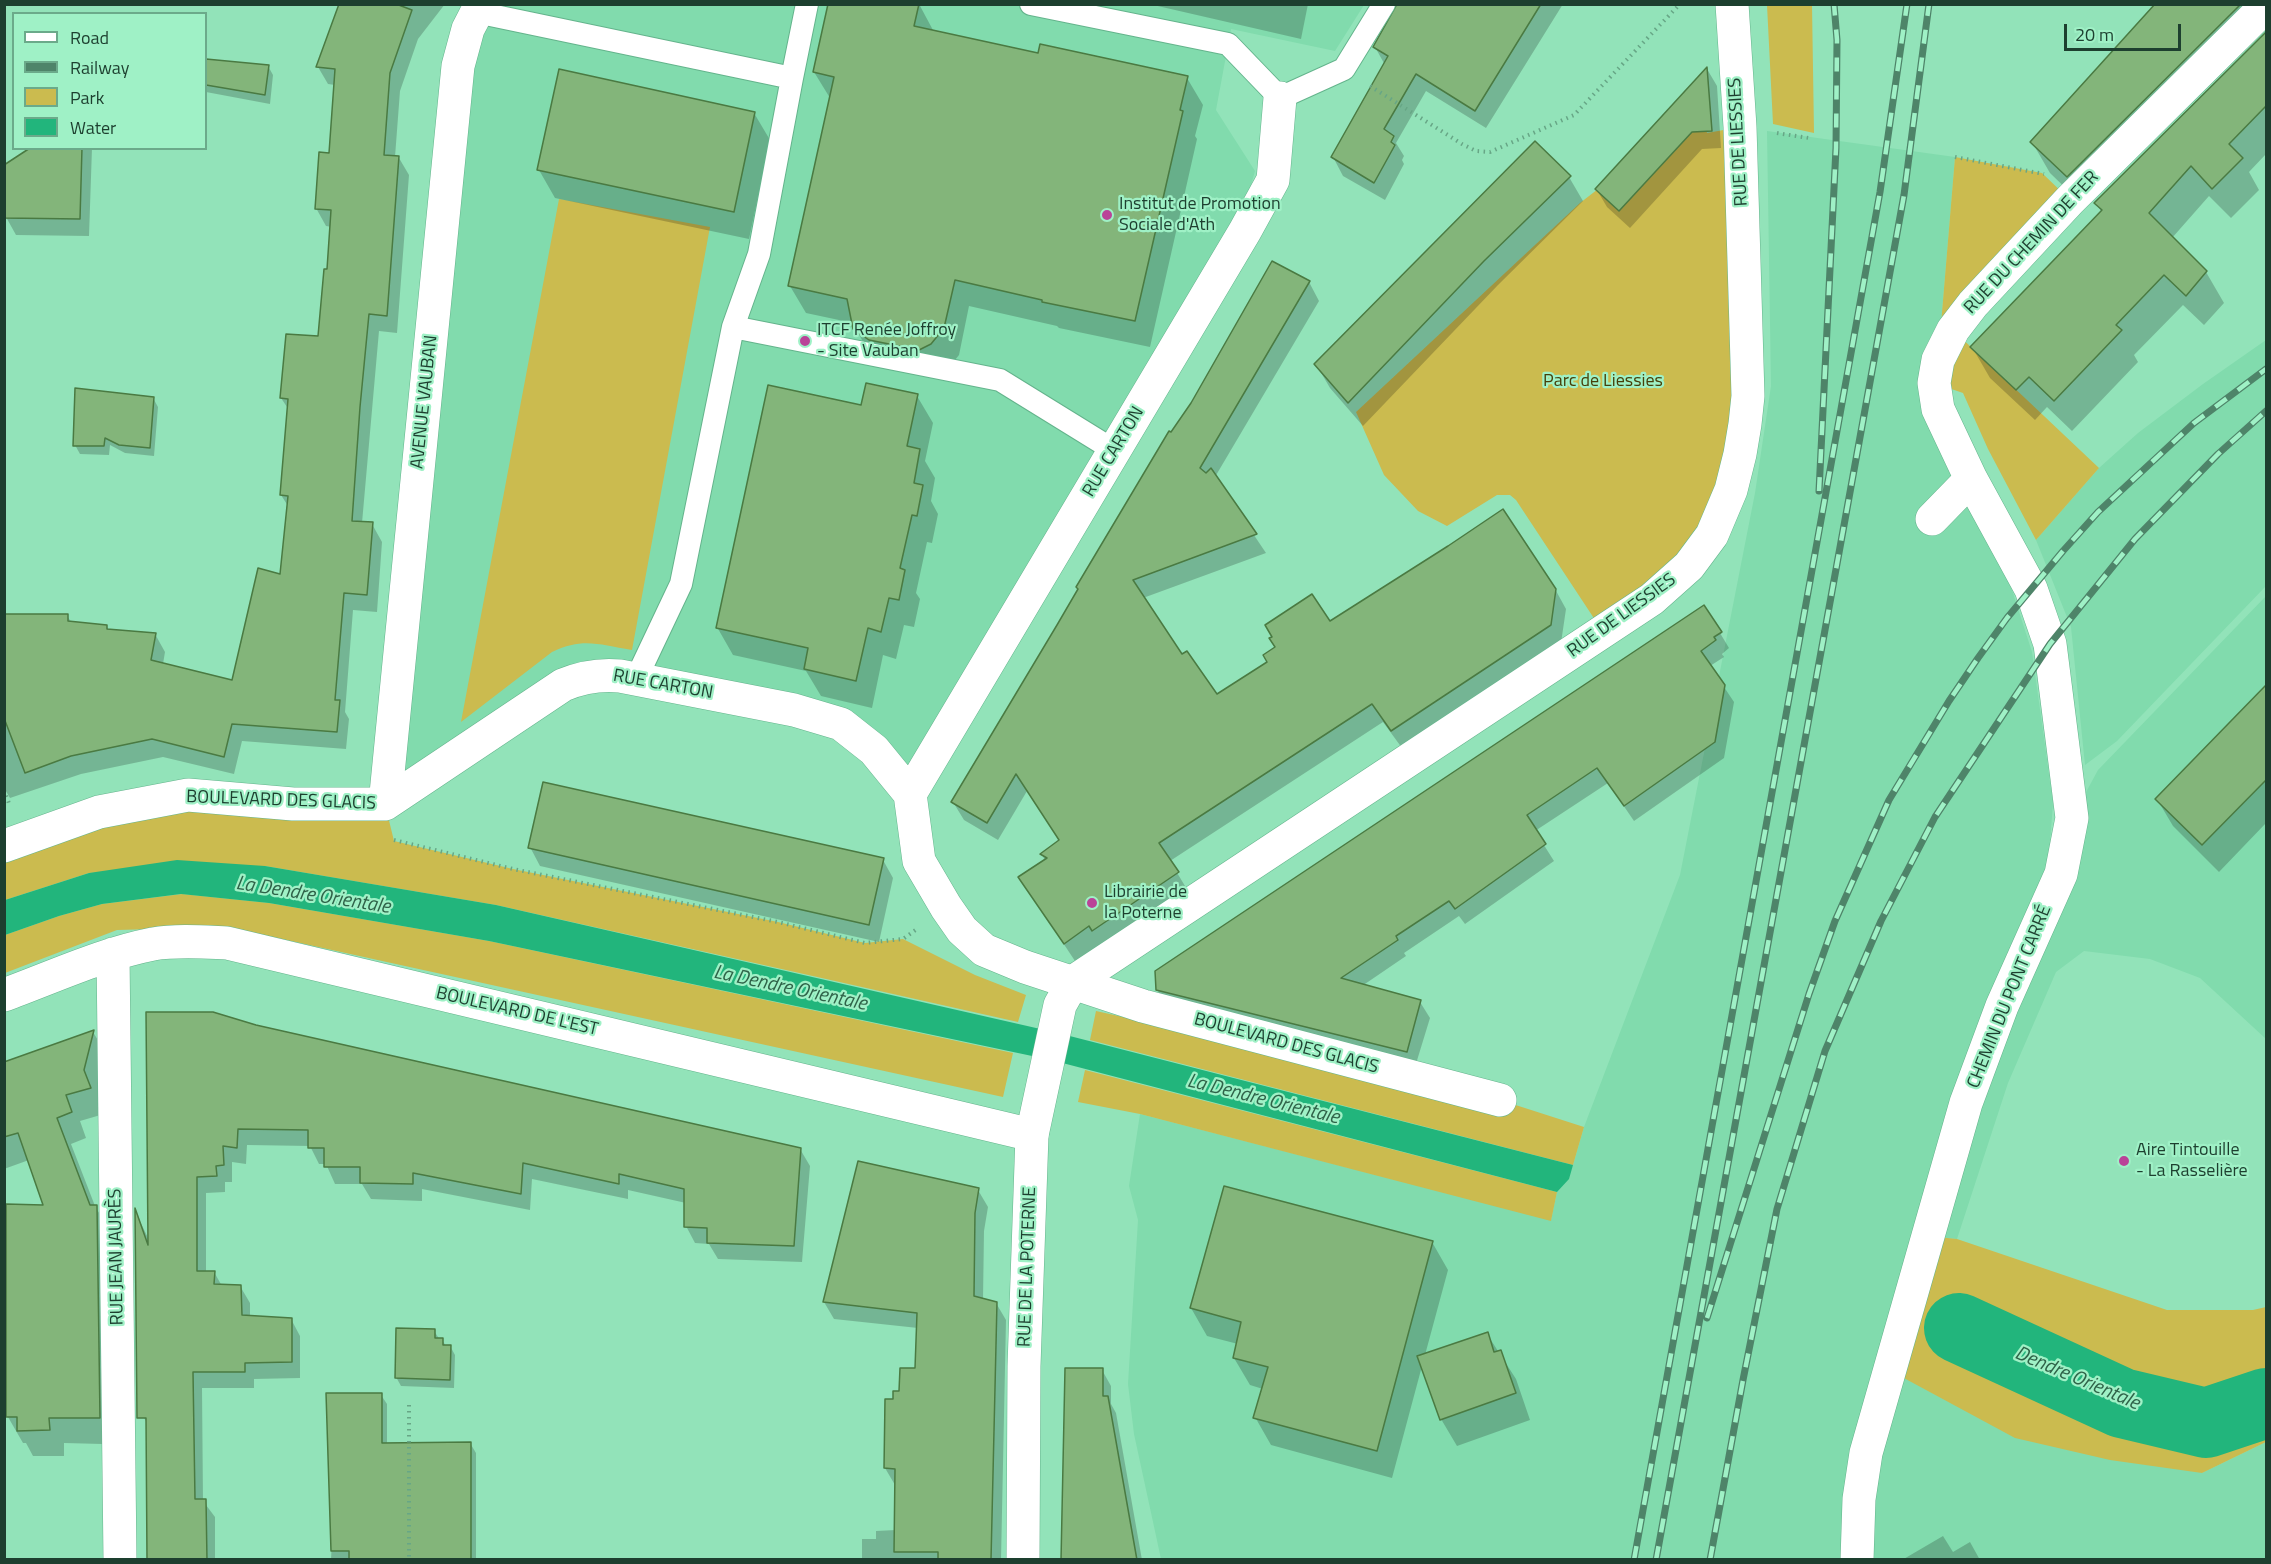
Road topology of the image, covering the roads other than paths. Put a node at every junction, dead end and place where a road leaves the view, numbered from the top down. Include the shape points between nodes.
1 (807, 4) edge
2 (1031, 4) edge
3 (1384, 4) edge
4 (1732, 4) edge
5 (2266, 6) edge
6 (478, 8) edge
7 (792, 78) junction
8 (1280, 98) junction
9 (733, 327) junction
10 (1114, 451) junction
11 (1971, 479) junction
12 (1932, 519) dead end
13 (636, 679) junction
14 (910, 794) junction
15 (385, 804) junction
16 (4, 846) edge
17 (113, 954) junction
18 (1073, 982) junction
19 (4, 995) edge
20 (1500, 1100) dead end
21 (1032, 1135) junction
22 (120, 1560) edge
23 (1023, 1560) edge
24 (1857, 1560) edge

1 - 7 lane
2 - 8 lane via 1228,44
3 - 8 lane via 1344,69
4 - 18 street, RUE DE LIESSIES via 1749,396 1731,490 1712,535 1689,566 1652,599
5 - 11 street, RUE DU CHEMIN DE FER via 2070,200 1953,330 1938,360 1934,383 1938,409
6 - 7 lane
6 - 15 street, AVENUE VAUBAN via 458,66
7 - 9 lane via 759,254
8 - 10 street, RUE CARTON via 1273,180
9 - 10 lane via 1000,380
9 - 13 lane via 681,584
10 - 14 street, RUE CARTON
11 - 12 street
11 - 24 street, CHEMIN DU PONT CARRÉ via 2031,589 2050,644 2072,818 2061,874 2002,1006 1960,1125 1866,1453 1859,1499
13 - 14 street, RUE CARTON via 794,710 841,724 874,750
13 - 15 street, RUE CARTON via 602,675 581,677 562,685
14 - 18 street via 919,861 962,930 984,950
15 - 16 street, BOULEVARD DES GLACIS via 293,804 188,795 99,812
17 - 19 street, BOULEVARD DE L'EST
17 - 21 street, BOULEVARD DE L'EST via 155,944 227,943
17 - 22 street, RUE JEAN JAURÈS
18 - 20 street, BOULEVARD DES GLACIS via 1143,1006
18 - 21 street, RUE DE LA POTERNE via 1060,1005
21 - 23 street, RUE DE LA POTERNE via 1024,1366

